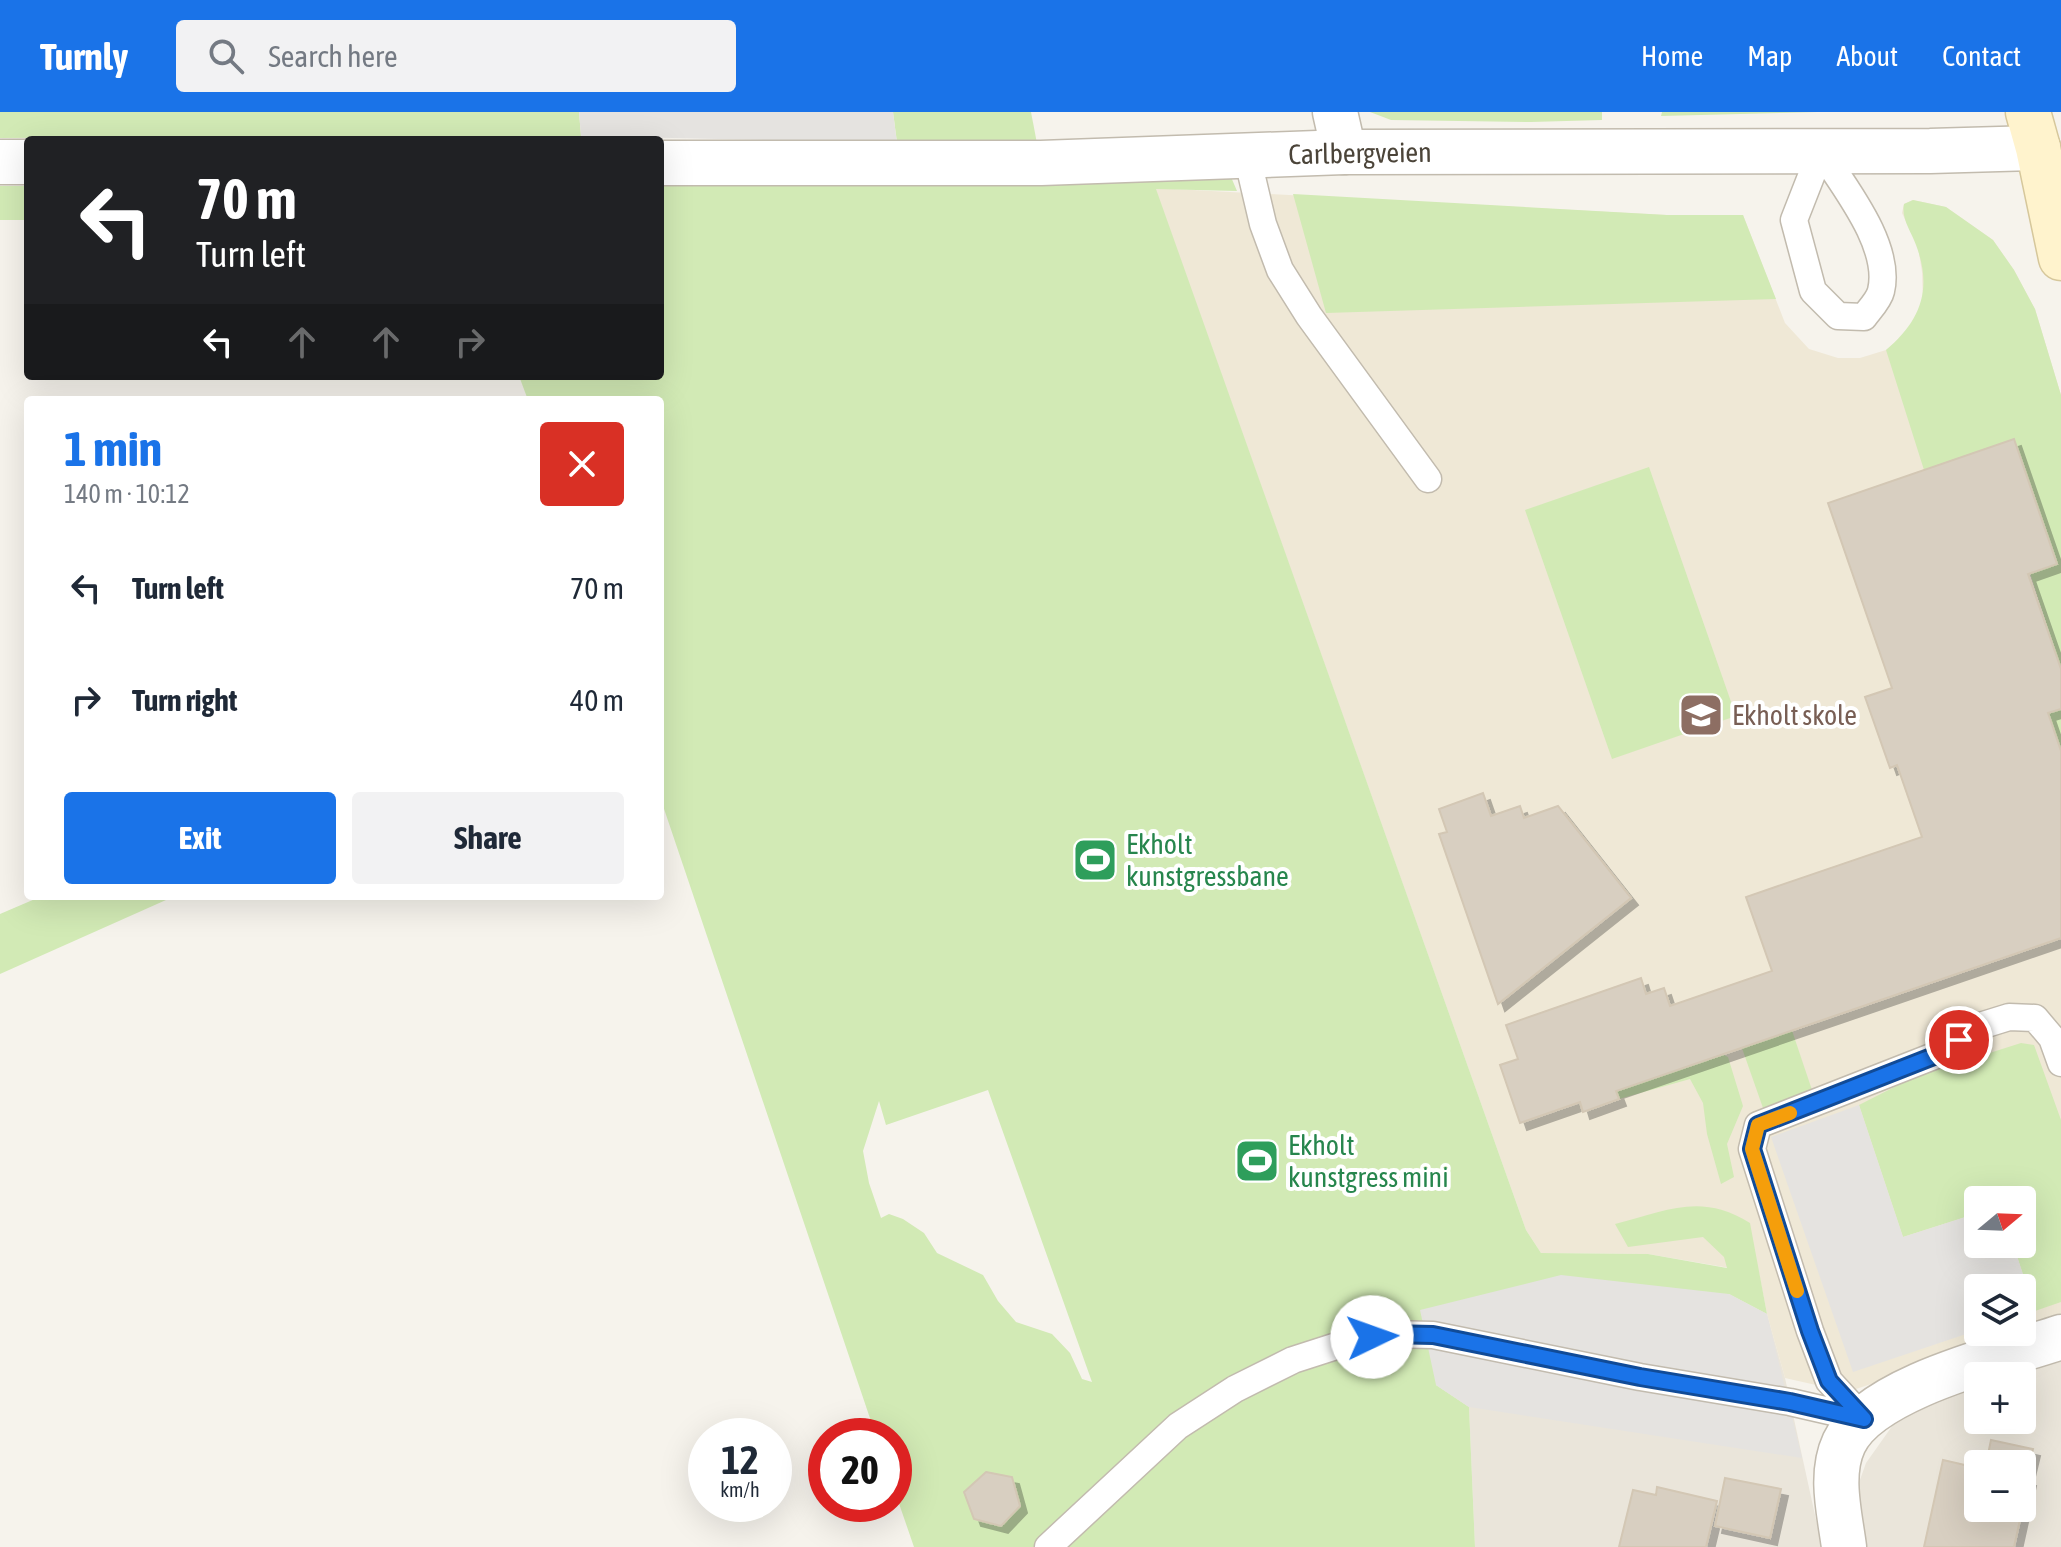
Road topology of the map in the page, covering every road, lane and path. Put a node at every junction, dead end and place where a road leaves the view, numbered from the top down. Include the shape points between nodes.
1 (1340, 132) edge
2 (2042, 136) edge
3 (1821, 151) junction
4 (1247, 156) junction
5 (0, 162) edge
6 (24, 162) edge
7 (664, 163) edge
8 (2061, 258) edge
9 (1428, 479) dead end
10 (2061, 1063) edge
11 (2061, 1337) edge
12 (1864, 1419) junction
13 (1048, 1547) edge
14 (1844, 1547) edge

1 - 3 street, Carlbergveien
1 - 4 street, Carlbergveien
2 - 3 street, Carlbergveien
2 - 8 street
3 - 3 lane via 1794,220 1813,291 1838,316 1864,317 1881,293 1881,264 1874,238
4 - 7 street, Carlbergveien via 1041,163
4 - 9 lane via 1280,270
5 - 6 street
10 - 12 lane via 2052,1038 2035,1018 2009,1017 1980,1026 1939,1054 1758,1125 1752,1149 1810,1331 1829,1381
11 - 12 street via 1892,1397
12 - 13 lane via 1433,1335 1388,1334 1293,1360 1235,1389 1178,1426
12 - 14 street via 1844,1443 1836,1479

